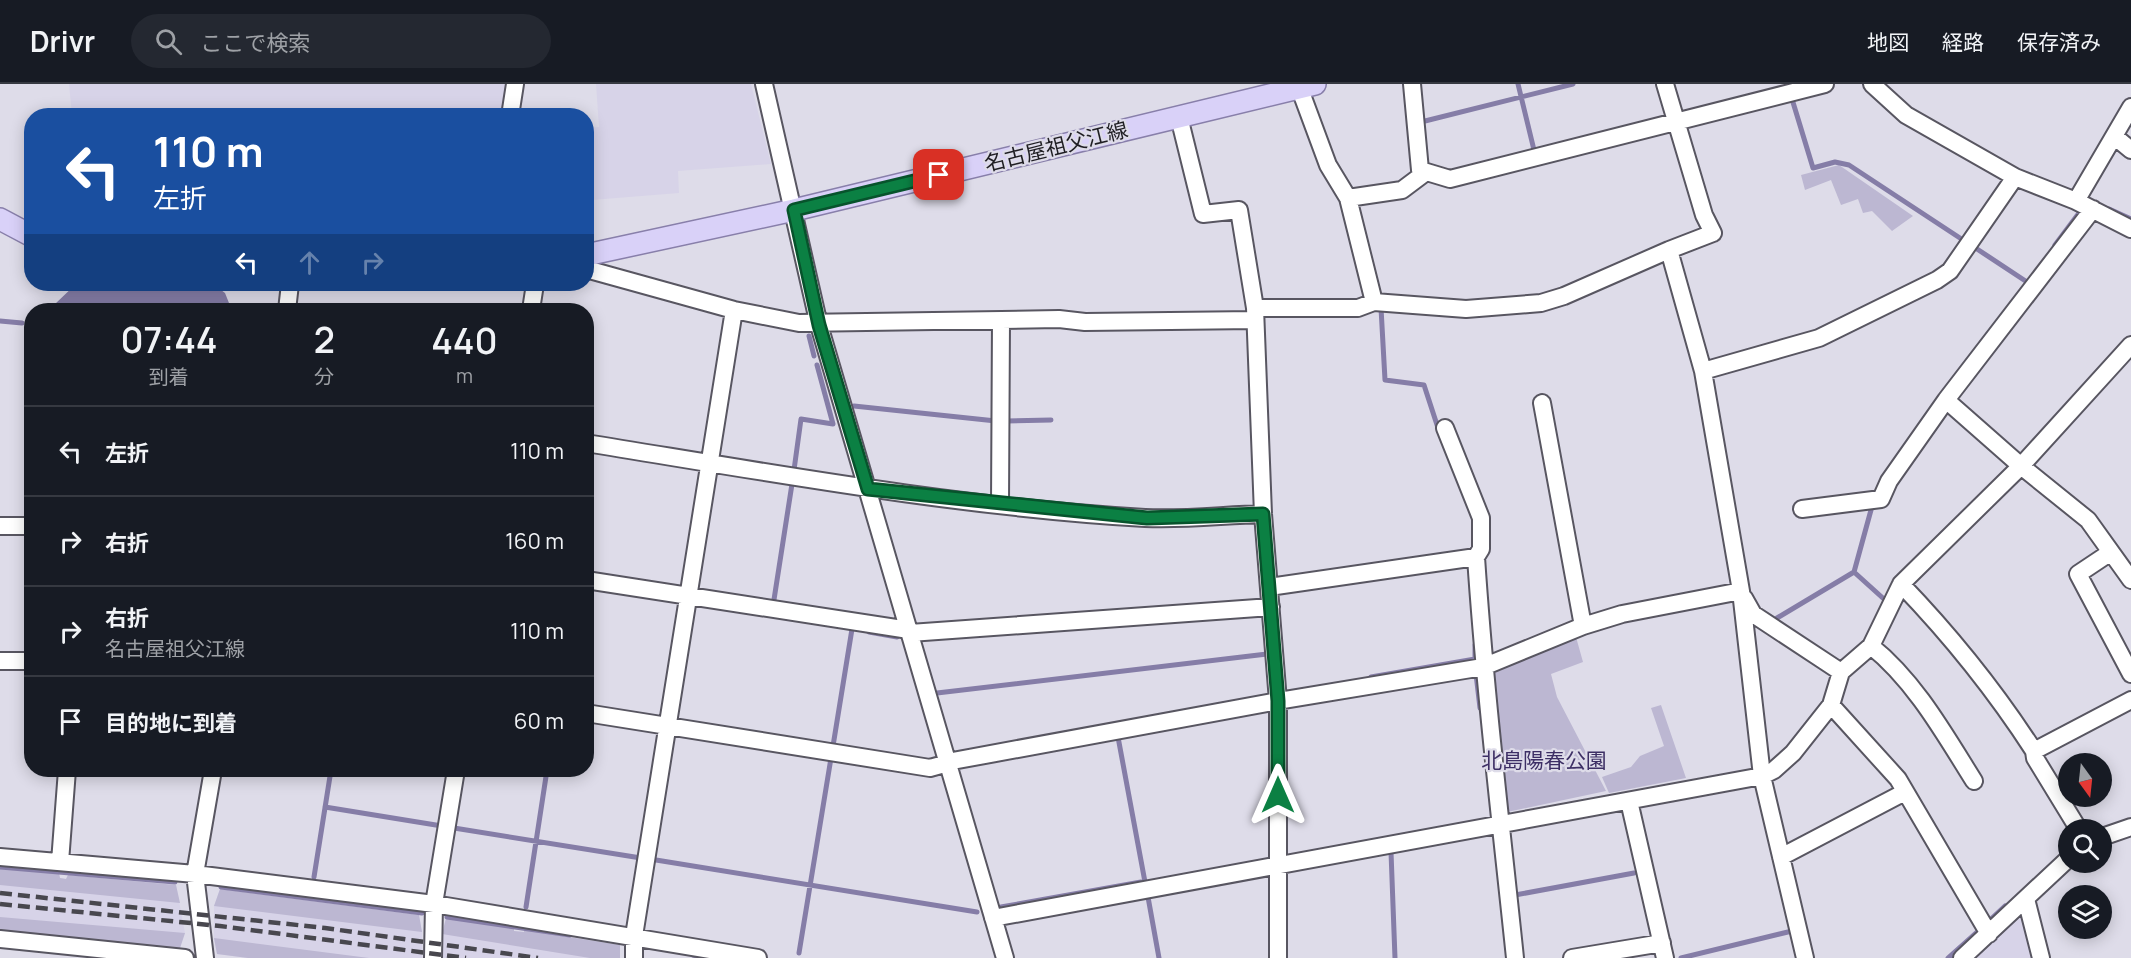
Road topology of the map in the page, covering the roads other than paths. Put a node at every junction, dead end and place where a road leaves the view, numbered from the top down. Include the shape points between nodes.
1 (515, 84) edge
2 (764, 84) edge
3 (1412, 84) edge
4 (1665, 84) edge
5 (1825, 84) edge
6 (1872, 84) edge
7 (1304, 85) edge
8 (2131, 107) edge
9 (511, 108) edge
10 (1179, 117) junction
11 (1675, 123) junction
12 (2114, 136) junction
13 (2131, 150) edge
14 (1426, 172) junction
15 (2014, 177) junction
16 (1348, 198) junction
17 (2076, 201) junction
18 (2093, 209) junction
19 (794, 210) junction
20 (0, 219) edge
21 (2131, 229) edge
22 (24, 232) edge
23 (1669, 250) junction
24 (594, 253) edge
25 (594, 271) edge
26 (1374, 302) junction
27 (734, 309) junction
28 (1255, 314) junction
29 (1001, 321) junction
30 (819, 325) junction
31 (2131, 345) edge
32 (1703, 371) junction
33 (1946, 400) junction
34 (1542, 403) dead end
35 (1445, 429) dead end
36 (594, 444) edge
37 (710, 463) junction
38 (2021, 466) junction
39 (868, 489) junction
40 (1000, 504) junction
41 (1802, 509) dead end
42 (1263, 514) junction
43 (0, 526) edge
44 (24, 526) edge
45 (2111, 552) junction
46 (1476, 557) junction
47 (2131, 580) edge
48 (594, 581) edge
49 (1901, 584) junction
50 (1269, 587) junction
51 (1741, 591) junction
52 (688, 596) junction
53 (1271, 607) junction
54 (1583, 626) junction
55 (909, 632) junction
56 (1871, 646) junction
57 (0, 661) edge
58 (24, 661) edge
59 (1483, 667) junction
60 (1841, 672) junction
61 (2131, 674) edge
62 (2131, 700) edge
63 (1278, 701) junction
64 (1831, 705) junction
65 (594, 714) edge
66 (667, 726) junction
67 (2034, 751) junction
68 (948, 763) junction
69 (1762, 776) junction
70 (66, 777) edge
71 (212, 777) edge
72 (455, 777) edge
73 (1974, 781) dead end
74 (1905, 792) junction
75 (1629, 801) junction
76 (2072, 819) edge
77 (1502, 824) junction
78 (2131, 827) edge
79 (2112, 834) edge
80 (0, 857) edge
81 (1781, 857) junction
82 (60, 862) junction
83 (1278, 865) junction
84 (2058, 869) edge
85 (195, 874) junction
86 (2026, 899) junction
87 (434, 904) junction
88 (993, 918) junction
89 (1989, 933) junction
90 (634, 936) junction
91 (0, 939) edge
92 (1664, 950) edge
93 (185, 958) edge
94 (205, 958) edge
95 (433, 958) edge
96 (634, 958) edge
97 (758, 958) edge
98 (1005, 958) edge
99 (1278, 958) edge
100 (1515, 958) edge
101 (1577, 958) edge
102 (1805, 958) edge
103 (1962, 958) edge
104 (2041, 958) edge

1 - 9 street
2 - 19 street
3 - 14 street via 1420,170
4 - 11 street
5 - 11 street
6 - 15 street via 1906,115
7 - 10 main road, 名古屋祖父江線
7 - 16 street via 1328,165
8 - 12 street
10 - 19 main road, 名古屋祖父江線
10 - 28 street via 1203,214 1239,210
11 - 14 street via 1450,179
11 - 23 street via 1713,233
12 - 13 street
12 - 17 street
14 - 16 street via 1402,190
15 - 17 street
15 - 32 street via 1950,271 1937,280 1819,338
16 - 26 street
17 - 18 street
18 - 21 street
18 - 33 street
19 - 24 main road, 名古屋祖父江線
19 - 30 street
20 - 22 main road
23 - 26 street via 1541,303 1466,309
23 - 32 street
25 - 27 street
26 - 28 street via 1358,308
27 - 30 street
27 - 37 street
28 - 29 street
28 - 42 street
29 - 30 street
29 - 40 street
30 - 39 street
31 - 38 street
32 - 51 street
33 - 38 street
33 - 41 street via 1888,481 1881,499
34 - 54 street
35 - 46 street via 1481,518 1481,549
36 - 37 street
37 - 39 street
37 - 52 street
38 - 45 street via 2088,520
38 - 49 street
39 - 40 street
39 - 55 street
40 - 42 street via 1147,518
42 - 50 street
43 - 44 street
45 - 47 street
45 - 61 street via 2078,574
46 - 50 street
46 - 59 street
48 - 52 street
49 - 56 street
49 - 67 street via 1999,696
50 - 53 street
51 - 54 street via 1622,614
51 - 60 street via 1753,614
51 - 69 street
52 - 55 street
52 - 66 street
53 - 55 street
53 - 63 street
54 - 59 street
55 - 68 street
56 - 60 street
56 - 73 street via 1937,721
57 - 58 street
59 - 63 street
59 - 77 street
60 - 64 street
62 - 67 street
63 - 68 street
63 - 83 street
64 - 69 street via 1793,753
64 - 74 street via 1898,779
65 - 66 street
66 - 68 street via 930,768
66 - 90 street
67 - 76 street
68 - 88 street
69 - 75 street
69 - 81 street
70 - 82 street
71 - 85 street
72 - 87 street
74 - 81 street
74 - 89 street
75 - 77 street
75 - 92 street
77 - 83 street
77 - 100 street
78 - 79 street
80 - 82 street
81 - 102 street
82 - 85 street
83 - 88 street
83 - 99 street
84 - 86 street
85 - 87 street
85 - 94 street
86 - 89 street
86 - 104 street
87 - 90 street
87 - 95 street
88 - 98 street
89 - 103 street
90 - 96 street
90 - 97 street
91 - 93 street
92 - 101 street

